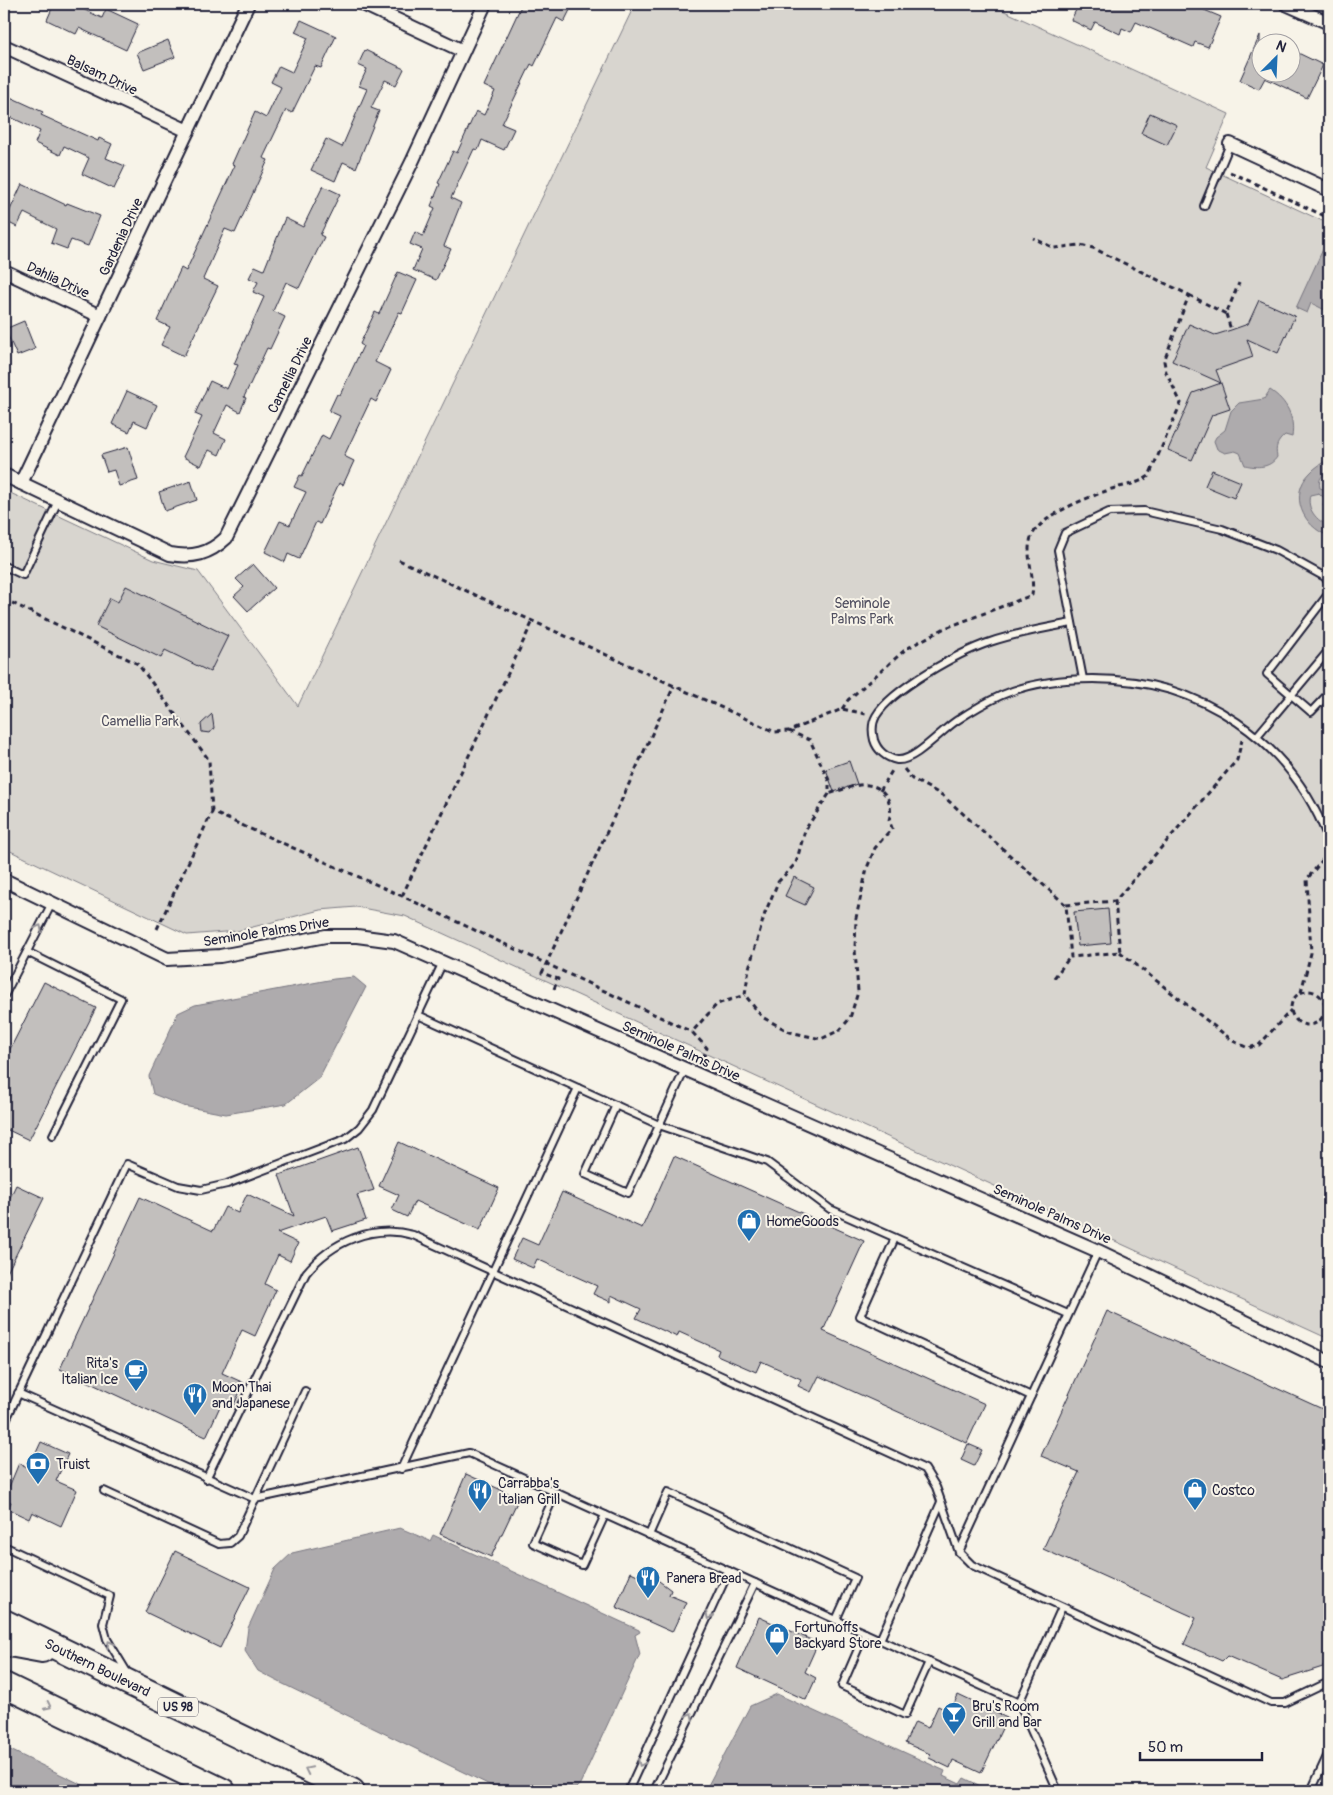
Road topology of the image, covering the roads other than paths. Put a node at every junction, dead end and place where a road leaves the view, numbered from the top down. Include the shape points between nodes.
1 (248, 4) edge
2 (363, 4) edge
3 (485, 4) edge
4 (1286, 4) edge
5 (1329, 23) edge
6 (4, 46) edge
7 (463, 52) junction
8 (188, 131) junction
9 (1230, 144) joint
10 (1329, 190) edge
11 (1204, 206) dead end
12 (4, 271) edge
13 (100, 316) junction
14 (4, 475) edge
15 (21, 483) junction
16 (58, 500) junction
17 (4, 566) edge
18 (1329, 584) edge
19 (1329, 593) edge
20 (1072, 623) junction
21 (1329, 650) edge
22 (1083, 679) junction
23 (1329, 693) edge
24 (1292, 695) junction
25 (1257, 736) junction
26 (1329, 841) edge
27 (4, 880) edge
28 (52, 904) junction
29 (27, 952) junction
30 (443, 962) junction
31 (4, 996) edge
32 (418, 1015) junction
33 (685, 1069) junction
34 (578, 1088) junction
35 (616, 1105) junction
36 (660, 1125) junction
37 (54, 1135) dead end
38 (895, 1238) junction
39 (1098, 1251) junction
40 (493, 1271) junction
41 (1068, 1314) junction
42 (1329, 1362) edge
43 (305, 1391) dead end
44 (18, 1394) junction
45 (1031, 1396) junction
46 (4, 1424) edge
47 (401, 1469) junction
48 (206, 1479) junction
49 (104, 1491) dead end
50 (556, 1492) junction
51 (255, 1499) junction
52 (941, 1502) junction
53 (604, 1514) junction
54 (649, 1535) junction
55 (4, 1546) edge
56 (959, 1552) junction
57 (729, 1571) junction
58 (755, 1583) junction
59 (1062, 1607) junction
60 (836, 1620) junction
61 (4, 1622) edge
62 (865, 1633) junction
63 (880, 1640) junction
64 (4, 1643) edge
65 (76, 1657) junction
66 (929, 1662) junction
67 (1329, 1682) edge
68 (4, 1684) edge
69 (135, 1686) junction
70 (1019, 1703) junction
71 (1329, 1752) edge
72 (223, 1791) edge
73 (352, 1791) edge
74 (628, 1791) edge
75 (654, 1791) edge
76 (1058, 1791) edge
77 (1311, 1791) edge

1 - 8 street, Gardenia Drive
2 - 7 street
3 - 7 street, Camellia Drive
4 - 5 street
6 - 8 street, Balsam Drive
7 - 16 street, Camellia Drive via 226,538 195,556 170,554
8 - 13 street, Gardenia Drive
9 - 10 street
9 - 11 lane
12 - 13 street, Dahlia Drive
13 - 15 street, Gardenia Drive
14 - 15 street, Camellia Drive
15 - 16 street, Camellia Drive
16 - 17 lane via 23,575
18 - 20 lane via 1325,577 1276,550 1222,529 1144,511 1110,512 1070,529 1059,545
19 - 24 lane via 1267,674
20 - 22 lane
20 - 22 lane via 989,642 959,654 903,690 876,716 873,726 876,744 882,753 904,760 919,752 955,722 1003,695 1048,683
21 - 24 lane
22 - 25 lane via 1124,679 1155,685 1188,696
23 - 24 lane via 1311,712
24 - 25 lane
25 - 26 lane via 1289,769 1309,796
27 - 28 street, Seminole Palms Drive
29 -> 28 lane
28 - 30 street, Seminole Palms Drive via 167,959 220,956 326,936 357,936 394,941
29 - 31 lane
29 - 37 lane via 120,999
30 - 32 lane
30 - 33 street, Seminole Palms Drive
32 - 34 lane
32 - 44 lane via 373,1110 345,1139 226,1184 201,1190 178,1186 127,1164
33 - 36 lane
33 - 39 street, Seminole Palms Drive
34 - 35 lane
34 - 40 lane
35 - 36 lane
35 - 36 lane via 585,1174 628,1193
36 - 38 lane via 767,1162 830,1209
38 - 41 lane
38 - 45 lane via 860,1316
39 - 41 lane
39 - 42 street, Seminole Palms Drive
40 - 47 lane
40 - 48 lane via 398,1231 356,1237 316,1260 306,1273
40 - 52 lane via 925,1469
41 - 45 lane
43 - 51 lane
44 - 46 lane
44 - 48 lane
45 - 56 lane
47 - 50 lane via 469,1453
47 - 51 lane
48 - 51 lane
49 - 51 lane via 219,1544 230,1544 238,1536
50 - 53 lane
50 - 53 lane via 533,1543 541,1547 582,1565
52 - 56 lane
52 - 63 lane
53 - 54 lane
54 - 57 lane
54 - 60 lane via 668,1492 855,1578
69 -> 55 lane via 107,1639 103,1624 110,1596
56 - 59 lane via 972,1565
57 - 58 lane
57 -> 74 lane
58 - 60 lane
75 -> 58 lane
59 - 67 lane via 1271,1703 1285,1703
59 - 70 lane
60 - 62 lane
61 - 65 highway, Southern Boulevard / US 98
62 - 63 lane
62 - 66 lane via 842,1686 905,1715
63 - 66 lane
64 - 65 highway
65 - 69 highway, Southern Boulevard / US 98
66 - 70 lane
68 -> 72 highway
73 -> 69 highway, Southern Boulevard / US 98
70 - 76 lane
71 - 77 lane

